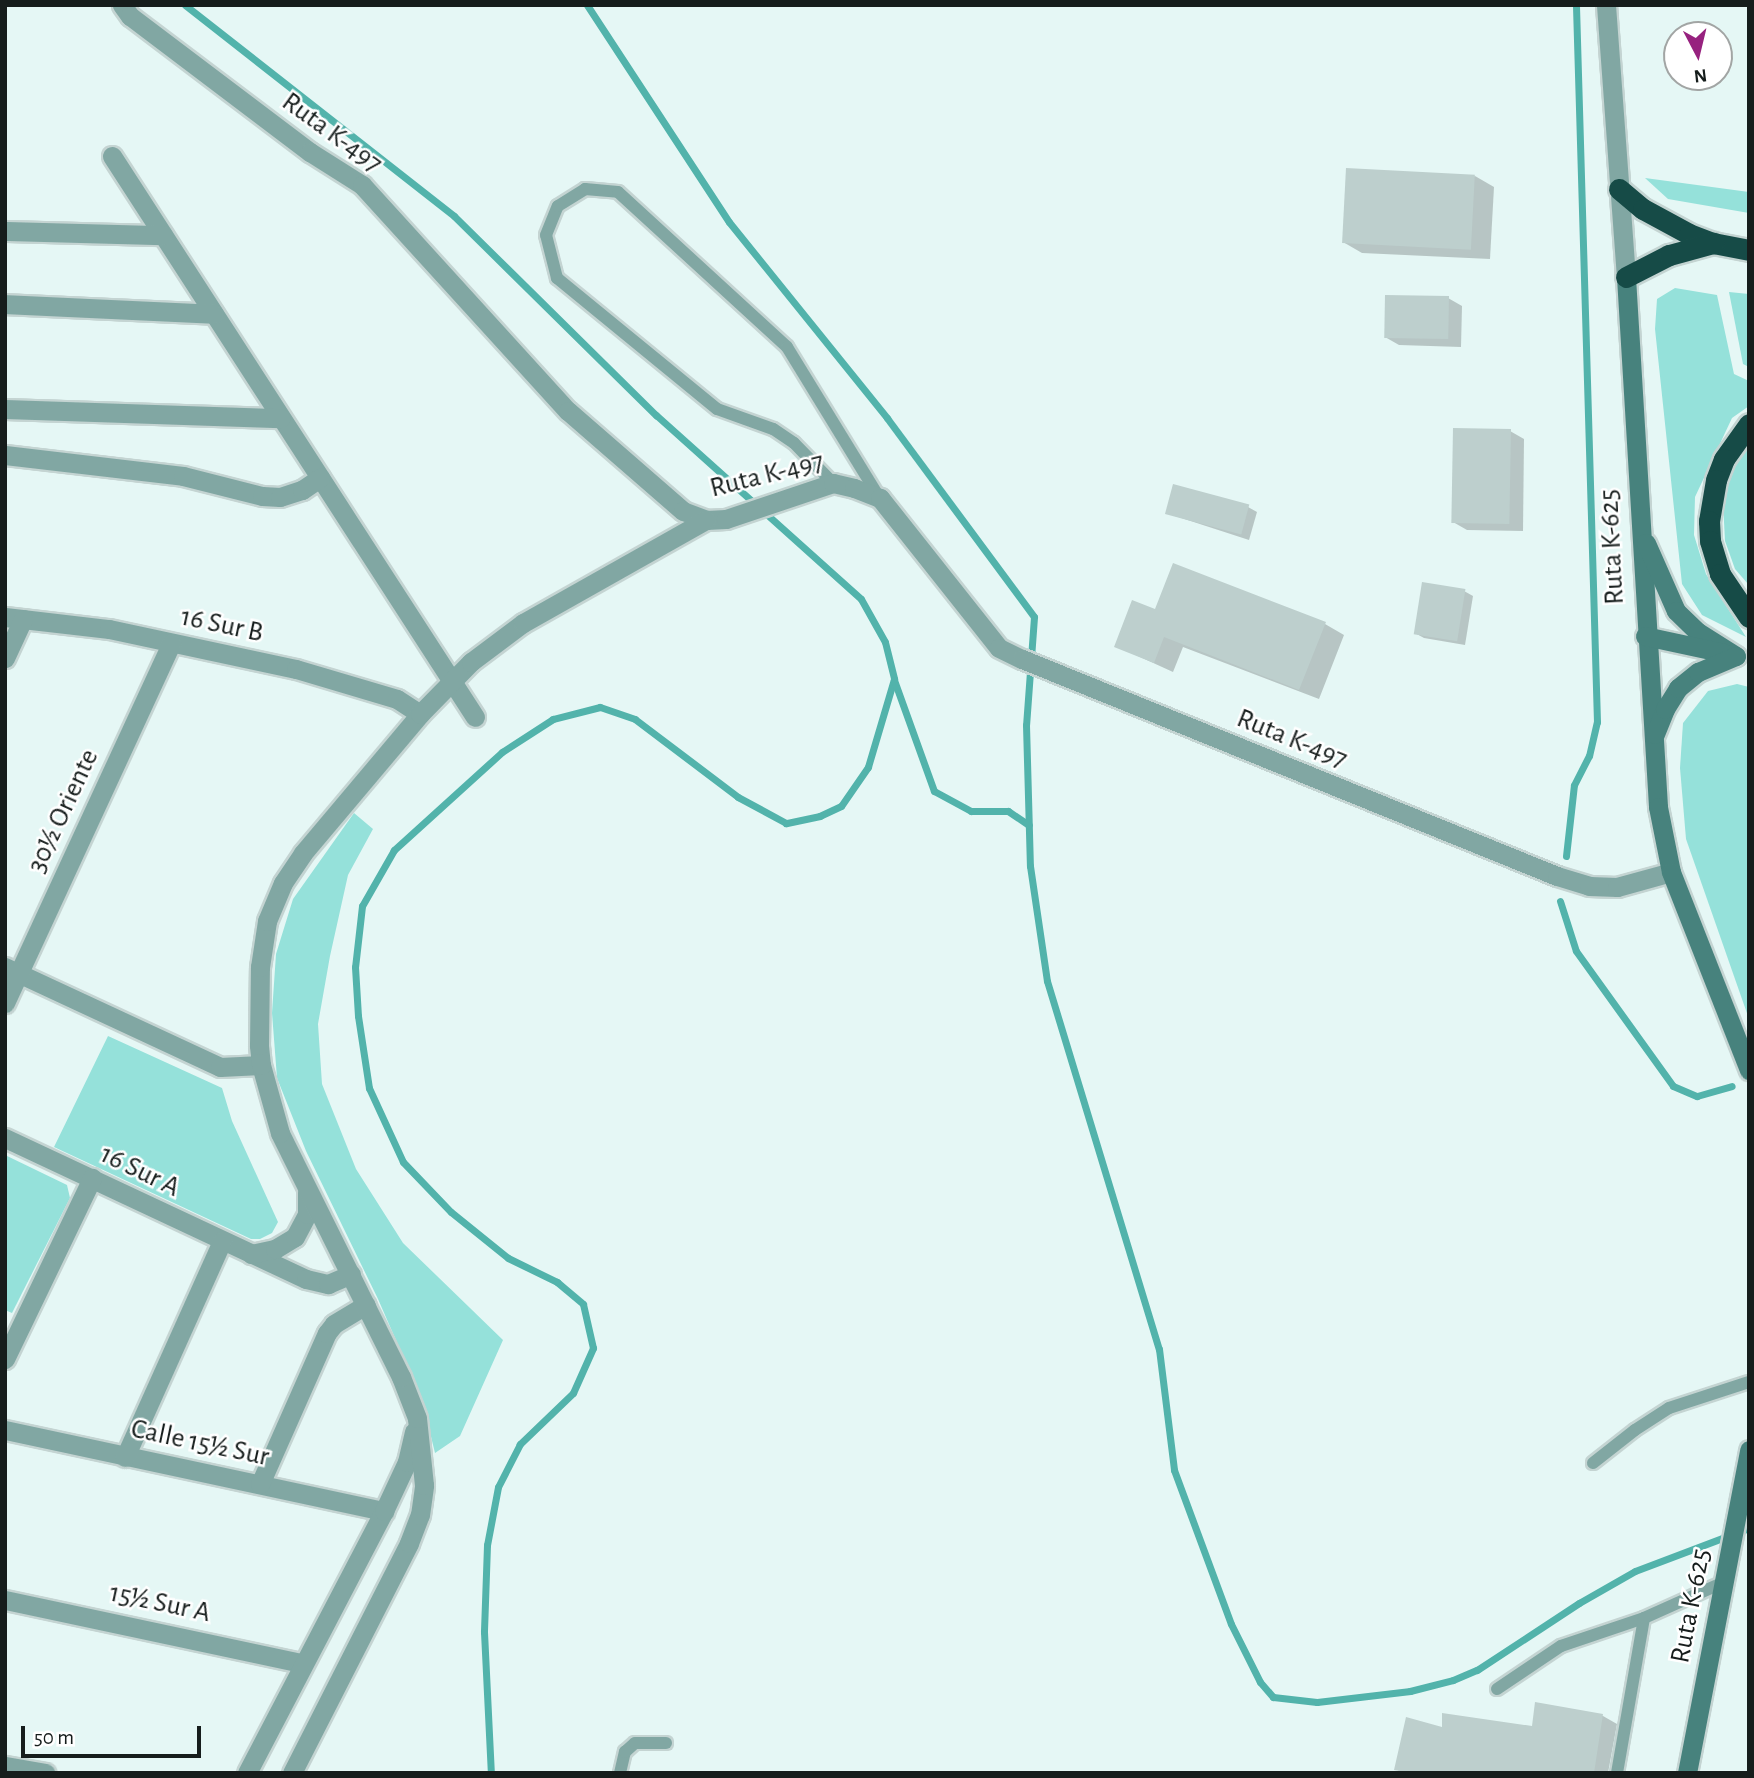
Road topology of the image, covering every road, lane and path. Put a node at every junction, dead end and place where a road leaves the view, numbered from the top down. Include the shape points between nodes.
1 (122, 5) edge
2 (1606, 5) edge
3 (111, 156) dead end
4 (1619, 189) junction
5 (5, 231) edge
6 (163, 235) junction
7 (1713, 243) junction
8 (1749, 250) edge
9 (1626, 277) junction
10 (5, 304) edge
11 (214, 314) junction
12 (5, 409) edge
13 (281, 418) junction
14 (1749, 424) edge
15 (5, 455) edge
16 (320, 478) junction
17 (824, 486) junction
18 (880, 498) junction
19 (706, 520) junction
20 (1639, 525) junction
21 (1749, 617) edge
22 (14, 618) edge
23 (1645, 636) junction
24 (171, 643) junction
25 (1742, 657) edge
26 (5, 658) edge
27 (452, 682) junction
28 (420, 714) junction
29 (475, 717) dead end
30 (1653, 742) junction
31 (1671, 872) junction
32 (12, 971) edge
33 (5, 1003) edge
34 (261, 1065) junction
35 (1749, 1070) edge
36 (5, 1138) edge
37 (92, 1178) junction
38 (306, 1186) junction
39 (222, 1241) junction
40 (251, 1254) junction
41 (351, 1274) junction
42 (366, 1305) junction
43 (5, 1359) edge
44 (1749, 1382) edge
45 (417, 1418) junction
46 (5, 1430) edge
47 (1749, 1450) edge
48 (125, 1457) junction
49 (1593, 1463) dead end
50 (260, 1484) junction
51 (384, 1511) junction
52 (1724, 1582) junction
53 (5, 1600) edge
54 (1644, 1618) junction
55 (302, 1663) junction
56 (1497, 1689) dead end
57 (666, 1743) dead end
58 (5, 1766) edge
59 (45, 1773) edge
60 (247, 1773) edge
61 (292, 1773) edge
62 (620, 1773) edge
63 (1617, 1773) edge
64 (1687, 1773) edge

1 - 19 street, Ruta K-497 via 130,16 310,152 362,185 568,411 683,512
2 - 4 street, Ruta K-625
3 - 6 street
4 - 7 highway via 1665,223
4 - 9 street, Ruta K-625
5 - 6 street
6 - 11 street
7 - 8 highway
7 - 9 highway via 1669,255
9 - 20 main road, Ruta K-625
10 - 11 street
11 - 13 street
12 - 13 street
13 - 16 street
14 - 21 highway via 1724,458 1709,521 1720,574
15 - 16 street via 183,476 262,496 280,497
16 - 27 street
17 - 18 street, Ruta K-497
17 - 18 lane via 794,443 773,429 717,409 557,278 546,235 558,206 585,189 618,192 787,348
17 - 19 street, Ruta K-497 via 726,519
18 - 31 street, Ruta K-497 via 999,648 1022,659 1557,876 1590,886 1617,887
19 - 27 street via 523,623
20 - 23 main road, Ruta K-625
20 - 25 main road via 1676,611 1699,632
22 - 24 street, 16 Sur B via 109,629
22 - 26 street
23 - 25 main road
23 - 30 main road, Ruta K-625
24 - 28 street, 16 Sur B via 296,669 397,699
24 - 32 street, 30½ Oriente
25 - 30 main road via 1699,672 1678,688
27 - 28 street
27 - 29 street
28 - 34 street via 283,883 267,921 260,967
30 - 31 main road, Ruta K-625 via 1658,807
31 - 35 main road, Ruta K-625
32 - 33 street, 30½ Oriente
32 - 34 street via 220,1067
34 - 38 street via 280,1133
36 - 37 street, 16 Sur A
37 - 39 street, 16 Sur A
37 - 43 street
38 - 40 street via 307,1214 301,1230 286,1244
38 - 41 street
39 - 40 street, 16 Sur A
39 - 48 street
40 - 41 street, 16 Sur A via 321,1284
41 - 42 street
42 - 45 street
42 - 50 street via 327,1333
44 - 49 lane via 1669,1408
45 - 51 street via 407,1462
45 - 61 street via 424,1485 420,1516
46 - 48 street, Calle 15½ Sur
47 - 52 main road, Ruta K-625
48 - 50 street, Calle 15½ Sur
50 - 51 street, Calle 15½ Sur
51 - 55 street
52 - 54 lane
52 - 64 main road, Ruta K-625
53 - 55 street, 15½ Sur A
54 - 56 lane via 1561,1646
54 - 63 lane
55 - 60 street
57 - 62 lane via 635,1744 625,1752
58 - 59 street

